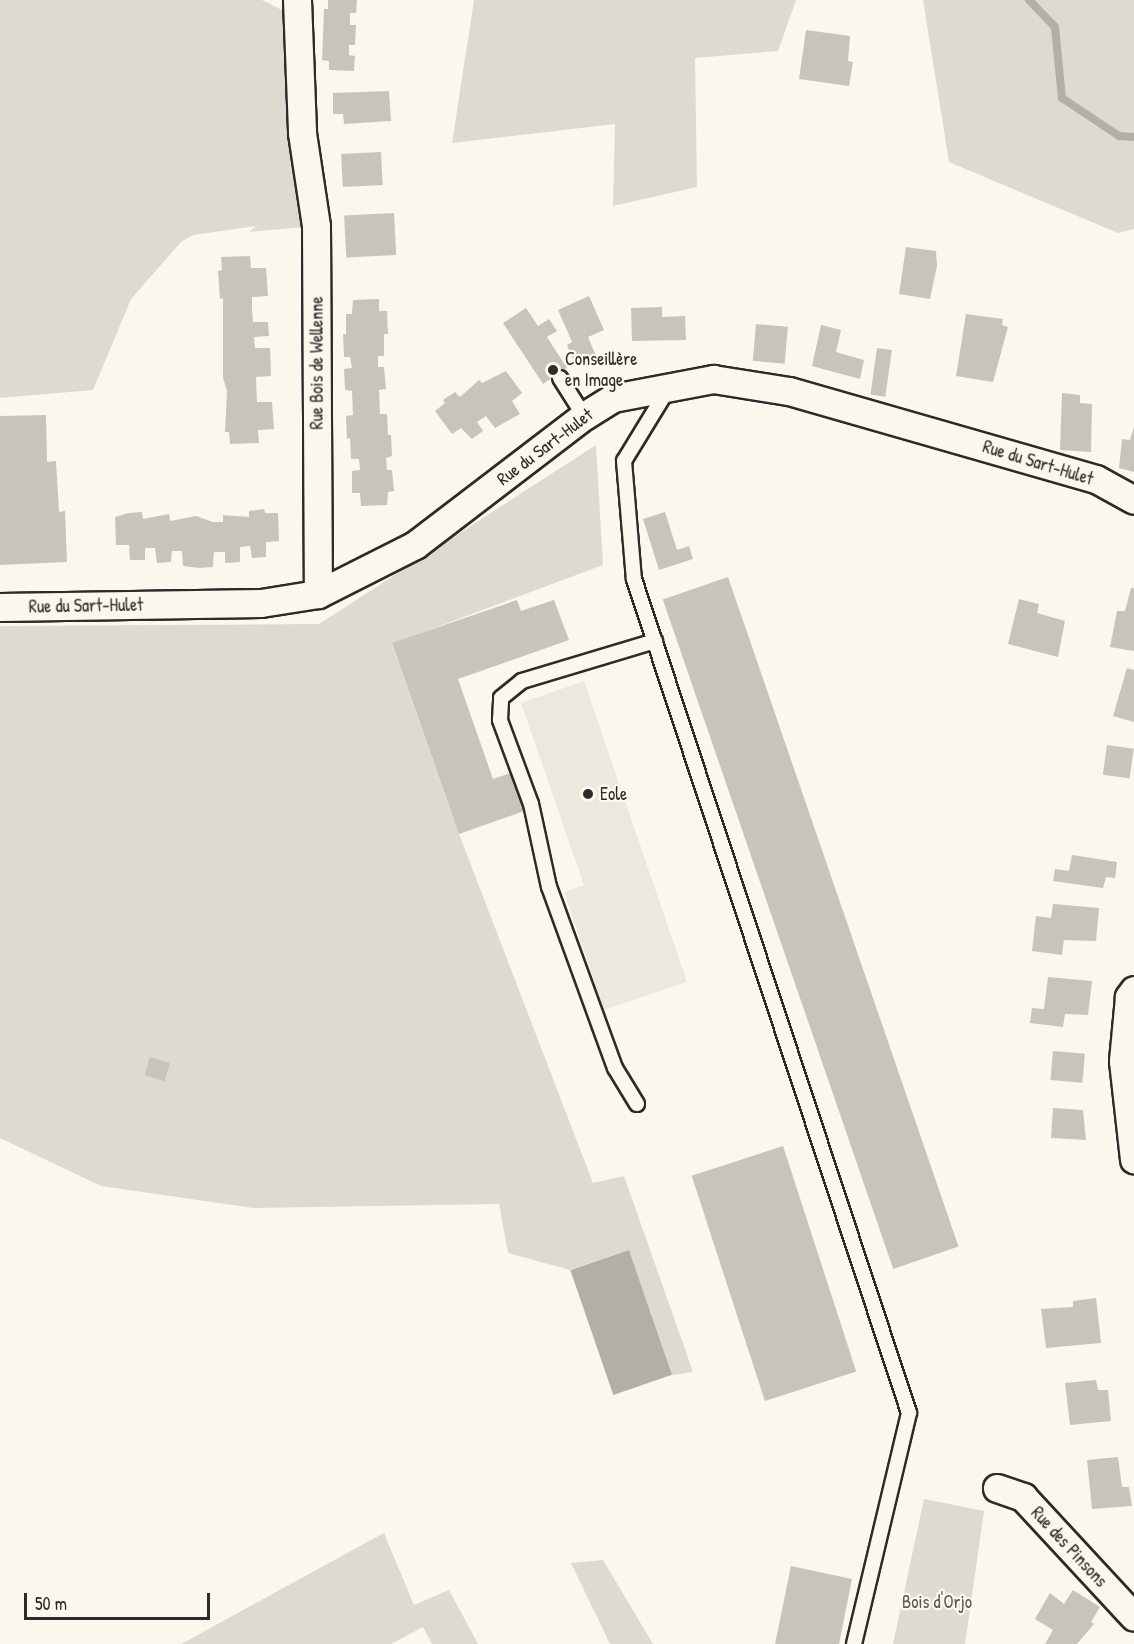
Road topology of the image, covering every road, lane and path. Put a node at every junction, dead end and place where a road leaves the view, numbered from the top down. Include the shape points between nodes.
1 (297, 0) edge
2 (560, 378) dead end
3 (671, 384) junction
4 (584, 416) junction
5 (1134, 500) edge
6 (318, 594) junction
7 (0, 608) edge
8 (655, 641) junction
9 (1134, 990) edge
10 (637, 1104) dead end
11 (1134, 1159) edge
12 (997, 1488) dead end
13 (1134, 1617) edge
14 (854, 1644) edge

1 - 6 street, Rue Bois de Wellenne via 302,133 316,226
2 - 4 lane
3 - 4 street, Rue du Sart-Hulet via 613,398
3 - 5 street, Rue du Sart-Hulet via 713,379 789,391 1096,479
3 - 8 lane via 624,461 634,579
4 - 6 street, Rue du Sart-Hulet via 415,545
6 - 7 street, Rue du Sart-Hulet via 261,603
8 - 10 lane via 522,681 501,698 500,720 531,804 549,887 615,1068
8 - 14 lane via 909,1413
9 - 11 street via 1128,997 1123,1061
12 - 13 street, Rue des Pinsons via 1023,1497

